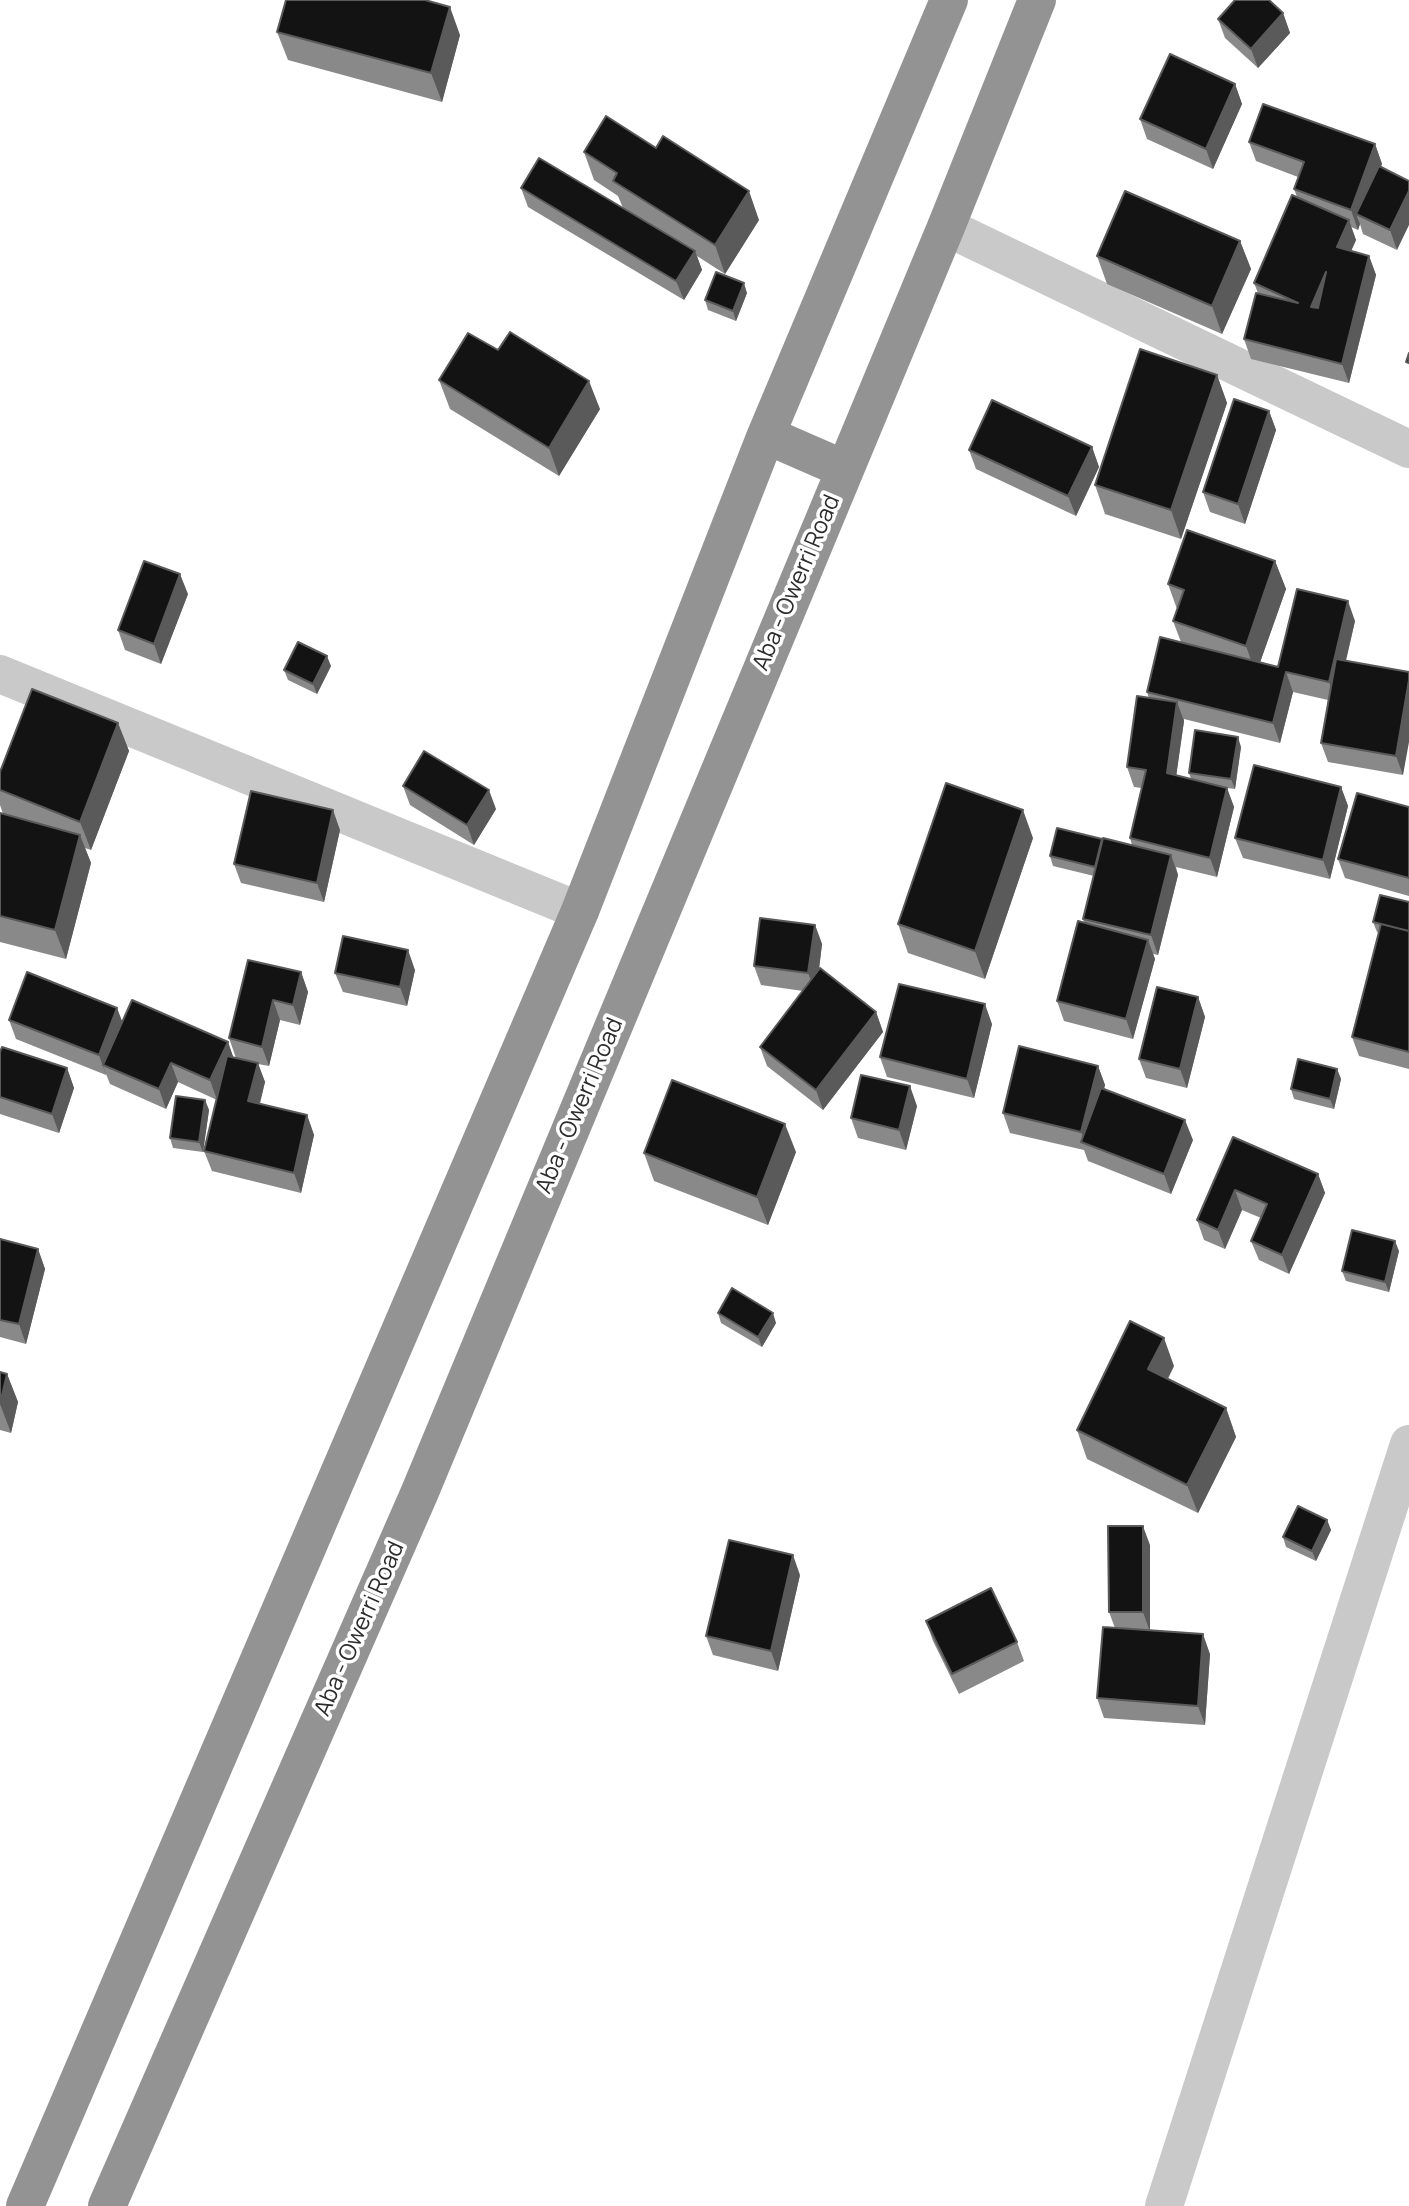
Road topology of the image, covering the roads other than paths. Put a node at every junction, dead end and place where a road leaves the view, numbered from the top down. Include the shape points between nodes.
1 (949, 0) edge
2 (1037, 0) edge
3 (946, 227) junction
4 (766, 435) junction
5 (1409, 449) edge
6 (844, 469) junction
7 (0, 674) edge
8 (580, 911) junction
9 (1409, 1444) edge
10 (25, 2206) edge
11 (107, 2206) edge
12 (1164, 2206) edge

1 - 4 highway
2 - 3 highway, Aba - Owerri Road
3 - 5 street
3 - 6 highway, Aba - Owerri Road
4 - 6 highway
4 - 8 highway
6 - 11 highway, Aba - Owerri Road via 419,1494
7 - 8 street
8 - 10 highway
9 - 12 street

